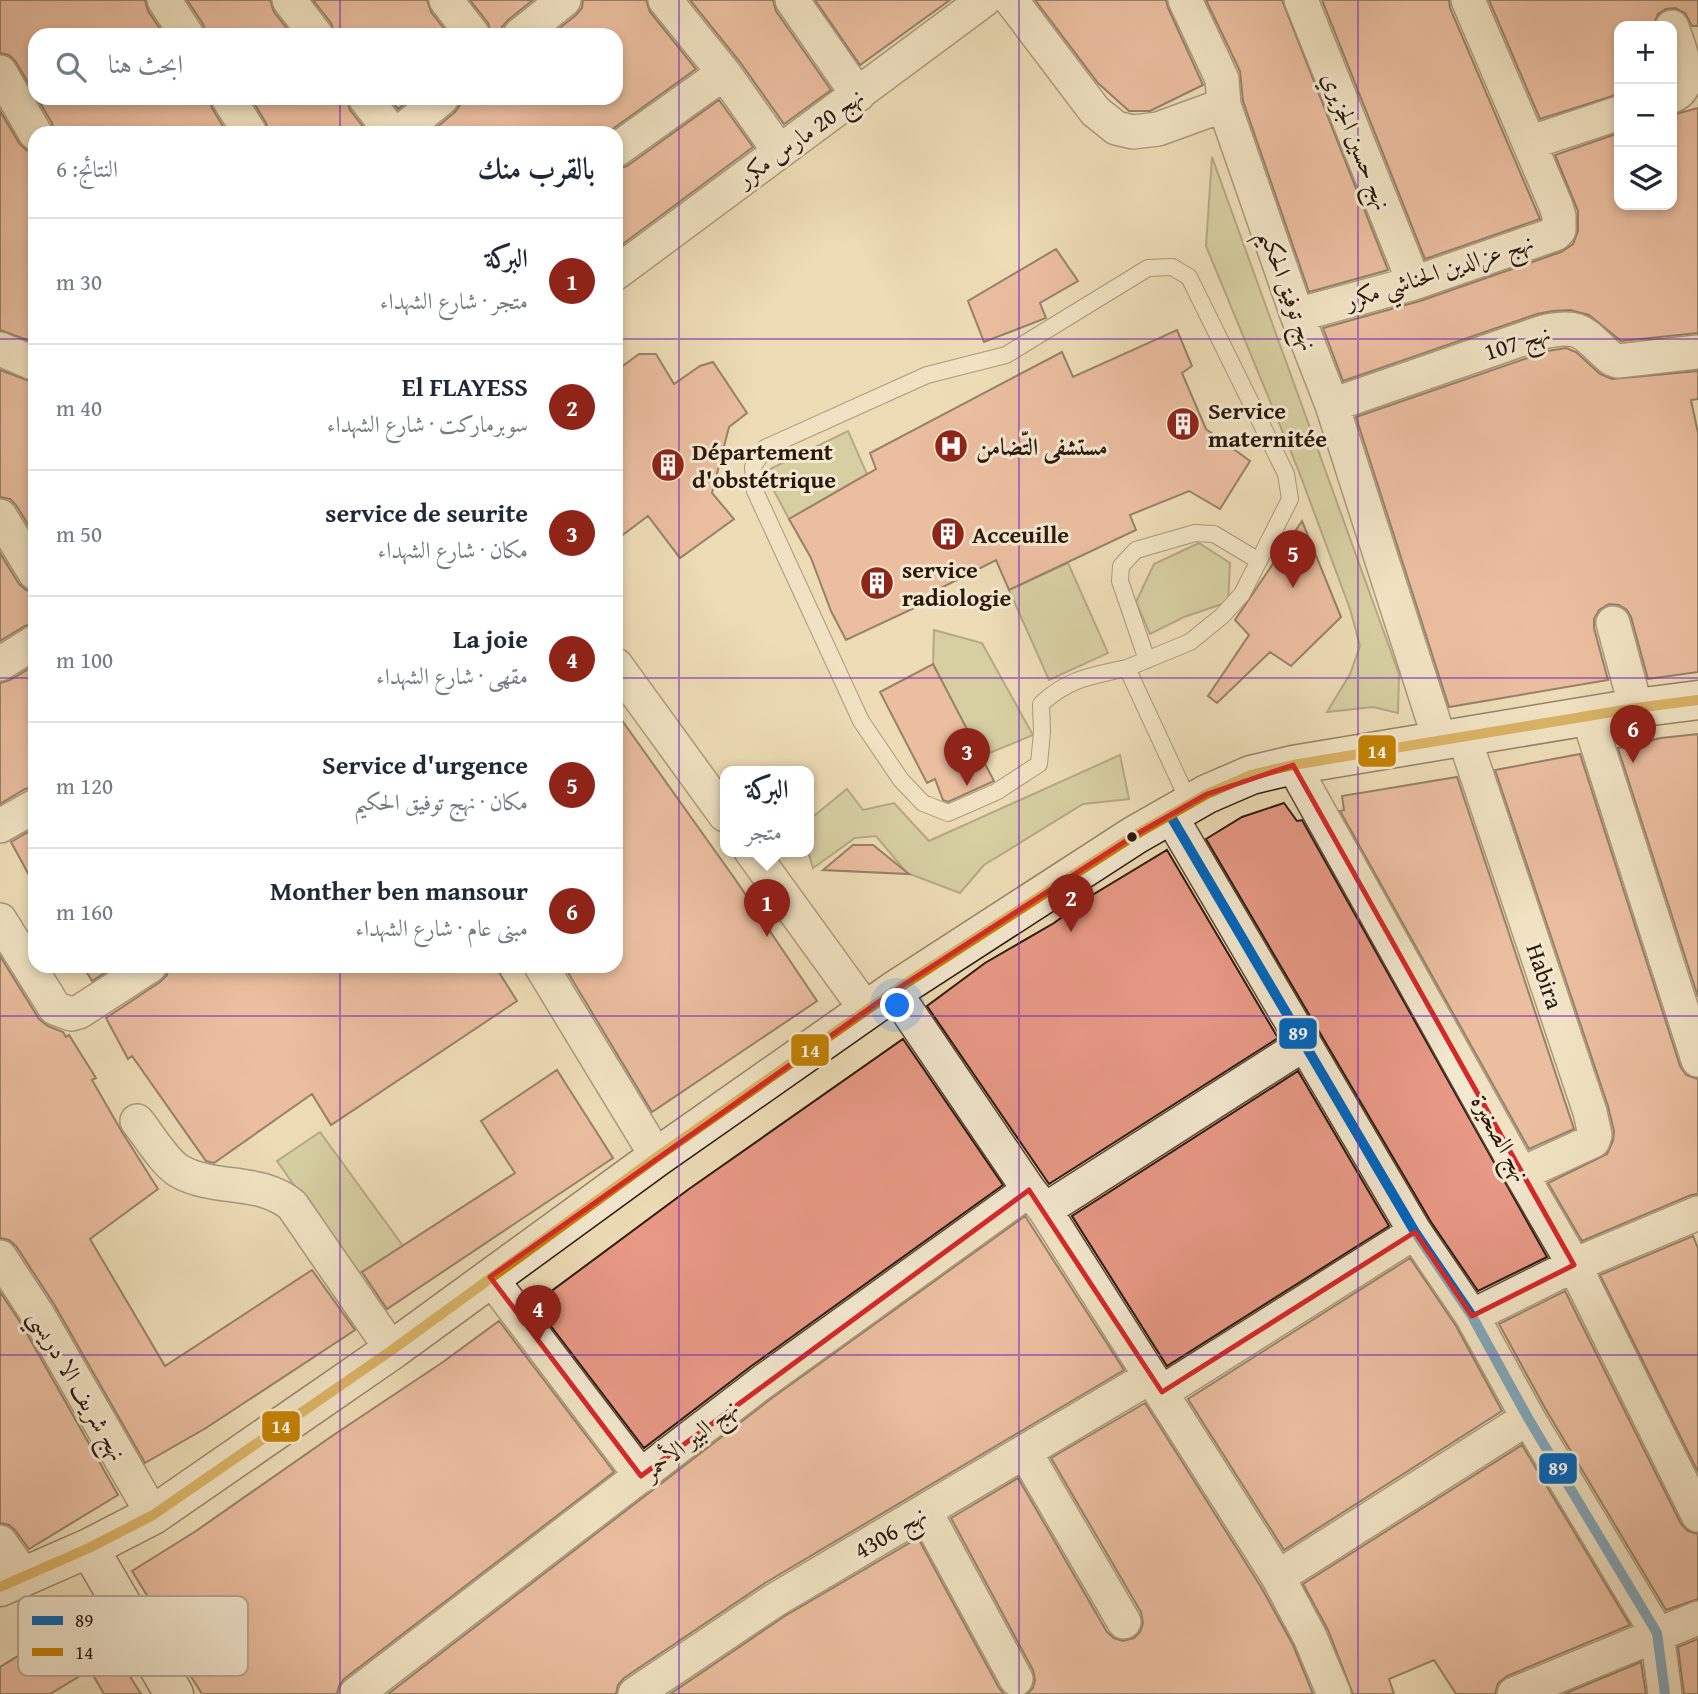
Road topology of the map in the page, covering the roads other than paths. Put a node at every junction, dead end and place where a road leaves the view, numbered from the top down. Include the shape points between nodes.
1 (164, 0) edge
2 (289, 0) edge
3 (446, 0) edge
4 (564, 0) edge
5 (665, 0) edge
6 (792, 0) edge
7 (984, 0) edge
8 (1011, 0) edge
9 (1185, 0) edge
10 (1301, 0) edge
11 (1468, 0) edge
12 (1663, 0) edge
13 (1670, 21) edge
14 (182, 28) edge
15 (311, 28) edge
16 (468, 28) edge
17 (529, 28) edge
18 (1677, 44) edge
19 (0, 72) edge
20 (724, 73) junction
21 (1677, 93) edge
22 (858, 95) junction
23 (232, 105) edge
24 (370, 105) edge
25 (433, 105) edge
26 (1224, 105) junction
27 (1614, 115) edge
28 (32, 126) edge
29 (246, 126) edge
30 (387, 126) edge
31 (408, 126) edge
32 (1529, 143) junction
33 (623, 145) edge
34 (779, 150) junction
35 (623, 268) edge
36 (1414, 283) junction
37 (1297, 315) junction
38 (0, 349) edge
39 (1698, 352) edge
40 (28, 361) edge
41 (1332, 405) junction
42 (0, 516) edge
43 (28, 562) edge
44 (1259, 562) junction
45 (1613, 623) dead end
46 (28, 646) edge
47 (1147, 660) junction
48 (1, 661) edge
49 (1128, 668) junction
50 (623, 675) edge
51 (1698, 700) edge
52 (1636, 708) junction
53 (1588, 716) junction
54 (1452, 739) junction
55 (1293, 765) junction
56 (720, 808) edge
57 (28, 810) edge
58 (1180, 810) junction
59 (0, 826) edge
60 (756, 857) edge
61 (0, 920) edge
62 (28, 965) edge
63 (33, 973) edge
64 (139, 973) edge
65 (545, 973) edge
66 (880, 1001) junction
67 (1304, 1044) junction
68 (1698, 1060) edge
69 (137, 1121) dead end
70 (657, 1157) junction
71 (1521, 1174) junction
72 (1037, 1200) junction
73 (1695, 1223) edge
74 (1415, 1232) junction
75 (0, 1257) edge
76 (1574, 1265) junction
77 (490, 1277) junction
78 (1472, 1316) junction
79 (392, 1350) junction
80 (1156, 1385) junction
81 (1528, 1418) junction
82 (1026, 1452) junction
83 (641, 1476) junction
84 (925, 1511) junction
85 (1698, 1515) edge
86 (153, 1516) junction
87 (0, 1542) edge
88 (89, 1548) junction
89 (1278, 1577) junction
90 (13, 1582) edge
91 (117, 1596) edge
92 (1698, 1618) edge
93 (1124, 1622) dead end
94 (1657, 1633) junction
95 (164, 1676) edge
96 (1016, 1679) dead end
97 (174, 1694) edge
98 (356, 1694) edge
99 (635, 1694) edge
100 (1334, 1694) edge
101 (1514, 1694) edge
102 (1665, 1694) edge

1 - 14 street
2 - 15 street
3 - 16 street
4 - 17 street
5 - 20 street
6 - 22 street
7 - 22 street, نهج 20 مارس مكرر
8 - 26 street via 1095,111 1116,128 1133,132 1158,129
9 - 26 street, نهج توفيق الحكيم via 1222,79
10 - 36 street, نهج حسين الجزيري
11 - 32 street
12 - 13 street
18 - 21 street via 1685,85
19 - 28 street
20 - 33 street
20 - 34 street
22 - 34 street, نهج 20 مارس مكرر
23 - 29 street
24 - 30 street
25 - 31 street
26 - 37 street, نهج توفيق الحكيم
27 - 32 street
32 - 36 street, نهج عزالدين الحناشي مكرر via 1556,206 1559,230
34 - 35 street, نهج 20 مارس مكرر
36 - 37 street, نهج عزالدين الحناشي مكرر
37 - 41 street, نهج توفيق الحكيم
38 - 40 street
39 - 41 street, نهج 107 via 1618,361 1581,330 1559,328
41 - 54 street, نهج توفيق الحكيم
42 - 43 street
44 - 47 lane via 1242,594 1222,616 1190,642
44 - 47 lane via 1213,534 1195,533 1136,550 1121,566 1120,581
44 - 49 lane via 1290,499 1286,474 1189,277 1172,267 1148,268 1006,355 927,375 765,448 753,467 755,491 861,721 901,780 923,803 948,813 996,792 1039,764 1041,704 1077,679
45 - 52 street
46 - 48 street
47 - 49 lane
49 - 58 lane
50 - 56 street
51 - 52 street
52 - 53 street
53 - 54 street
53 - 68 street
54 - 55 street
54 - 71 street, Habira via 1595,1135 1578,1150
55 - 58 street via 1251,775
55 - 71 street, نهج الصخيرة
57 - 59 street
58 - 66 street
58 - 67 street
60 - 66 street
61 - 62 street
63 - 64 street via 55,1008 63,1012 79,1012
65 - 70 street
66 - 70 street
66 - 72 street
67 - 72 street, نهج البير الأحمر
67 - 74 street
69 - 79 street via 179,1171 272,1192 292,1205
70 - 77 street
71 - 76 street, نهج الصخيرة
72 - 80 street
72 - 83 street, نهج البير الأحمر via 761,1383
73 - 76 street
74 - 78 street
74 - 80 street, نهج 4306
75 - 86 street, نهج شريف الا دريسي
76 - 78 street
76 - 85 street, نهج الصخيرة
77 - 79 street
77 - 83 street
78 - 81 street
79 - 86 street
80 - 82 street, نهج 4306
80 - 89 street
81 - 89 street
81 - 94 street
82 - 84 street, نهج 4306
82 - 93 street
83 - 98 street, نهج البير الأحمر
84 - 96 street
84 - 99 street, نهج 4306 via 775,1600
86 - 88 street
87 - 90 street
88 - 90 street
88 - 91 street
89 - 100 street
92 - 94 street
94 - 101 street
94 - 102 street
95 - 97 street

